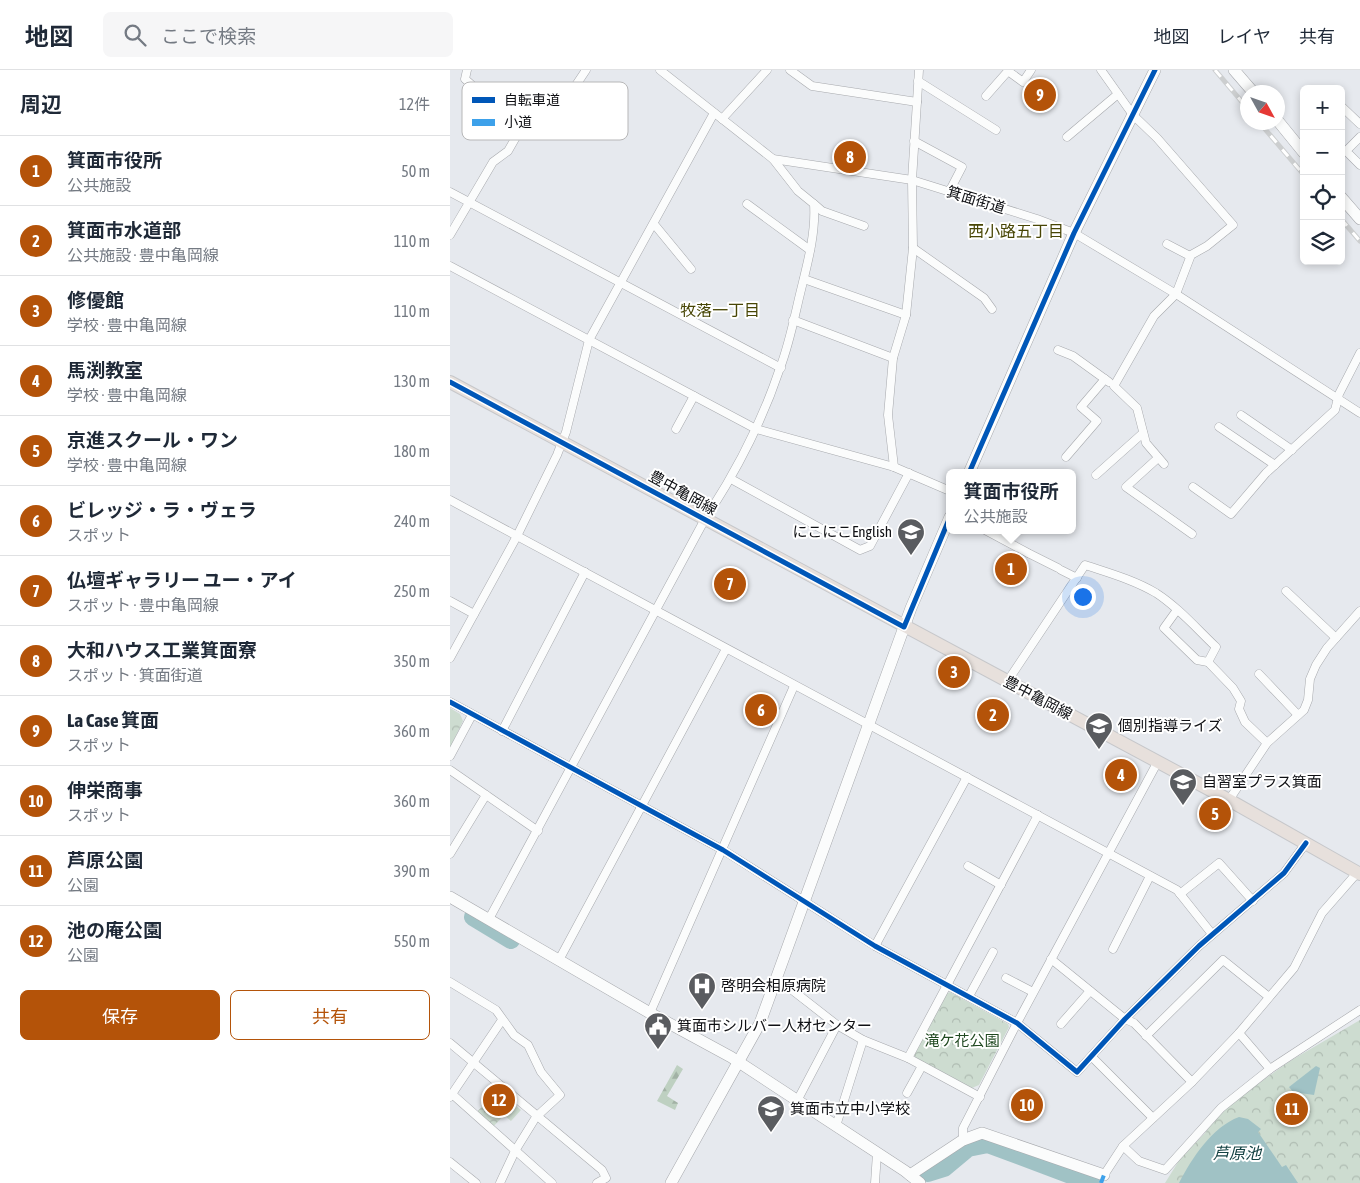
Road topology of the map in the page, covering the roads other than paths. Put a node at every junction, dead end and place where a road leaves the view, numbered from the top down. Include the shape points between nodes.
1 (467, 70) edge
2 (586, 70) edge
3 (660, 70) edge
4 (767, 70) edge
5 (790, 70) edge
6 (919, 70) edge
7 (1031, 70) edge
8 (1101, 70) edge
9 (1155, 70) edge
10 (1234, 70) edge
11 (918, 81) junction
12 (469, 82) edge
13 (578, 82) edge
14 (1247, 85) edge
15 (1118, 94) junction
16 (986, 96) dead end
17 (917, 102) junction
18 (1345, 110) edge
19 (714, 113) junction
20 (1133, 115) junction
21 (722, 119) junction
22 (1360, 124) edge
23 (1285, 129) edge
24 (996, 130) dead end
25 (1067, 137) dead end
26 (1360, 137) edge
27 (515, 140) edge
28 (914, 141) junction
29 (1300, 147) edge
30 (773, 159) junction
31 (1360, 165) edge
32 (912, 180) junction
33 (450, 192) edge
34 (949, 192) junction
35 (468, 201) junction
36 (1345, 202) edge
37 (747, 204) dead end
38 (814, 204) junction
39 (1360, 219) edge
40 (654, 224) junction
41 (864, 226) dead end
42 (1074, 234) junction
43 (450, 235) edge
44 (1167, 244) dead end
45 (913, 248) junction
46 (810, 250) junction
47 (1190, 256) junction
48 (450, 266) edge
49 (691, 269) dead end
50 (804, 279) junction
51 (620, 283) junction
52 (1176, 294) junction
53 (992, 309) dead end
54 (906, 314) junction
55 (793, 320) junction
56 (589, 340) junction
57 (1058, 350) dead end
58 (1360, 353) edge
59 (893, 358) junction
60 (781, 368) junction
61 (1105, 379) junction
62 (450, 382) edge
63 (1114, 386) junction
64 (694, 396) junction
65 (1339, 399) junction
66 (1360, 413) edge
67 (1240, 415) dead end
68 (1219, 427) dead end
69 (676, 428) dead end
70 (756, 430) junction
71 (1143, 433) junction
72 (562, 442) junction
73 (1292, 450) junction
74 (1066, 457) dead end
75 (1158, 458) junction
76 (1164, 464) dead end
77 (1275, 465) junction
78 (894, 467) junction
79 (971, 469) edge
80 (909, 473) junction
81 (1096, 475) dead end
82 (731, 479) junction
83 (1193, 488) dead end
84 (946, 489) edge
85 (450, 500) edge
86 (705, 519) junction
87 (946, 527) edge
88 (991, 534) edge
89 (1192, 534) dead end
90 (518, 536) junction
91 (585, 572) junction
92 (1077, 578) junction
93 (1286, 591) dead end
94 (450, 600) edge
95 (657, 610) junction
96 (1177, 610) junction
97 (1360, 611) edge
98 (474, 614) junction
99 (904, 626) junction
100 (1336, 638) junction
101 (726, 649) junction
102 (450, 658) edge
103 (1208, 662) junction
104 (1259, 674) dead end
105 (1007, 682) junction
106 (794, 686) junction
107 (450, 702) edge
108 (472, 714) junction
109 (1298, 715) junction
110 (869, 725) junction
111 (502, 731) junction
112 (1267, 743) junction
113 (450, 756) edge
114 (1157, 763) junction
115 (571, 769) junction
116 (450, 770) edge
117 (967, 777) junction
118 (486, 795) junction
119 (1229, 800) junction
120 (641, 806) junction
121 (1038, 815) junction
122 (538, 831) junction
123 (1306, 843) junction
124 (723, 850) junction
125 (1108, 852) junction
126 (450, 854) edge
127 (968, 866) dead end
128 (1359, 874) edge
129 (1150, 876) junction
130 (1001, 885) junction
131 (1180, 894) junction
132 (450, 897) edge
133 (1253, 901) junction
134 (805, 902) junction
135 (490, 920) junction
136 (1212, 934) junction
137 (875, 946) junction
138 (1113, 949) dead end
139 (993, 952) dead end
140 (1051, 958) junction
141 (559, 960) junction
142 (778, 978) junction
143 (1006, 978) dead end
144 (450, 982) edge
145 (946, 983) junction
146 (1090, 991) junction
147 (1033, 992) junction
148 (969, 996) junction
149 (1269, 997) junction
150 (1360, 1010) edge
151 (650, 1013) junction
152 (502, 1020) junction
153 (1125, 1020) junction
154 (1017, 1023) junction
155 (1061, 1024) dead end
156 (838, 1025) junction
157 (1239, 1033) junction
158 (1146, 1036) junction
159 (863, 1040) junction
160 (450, 1043) edge
161 (1092, 1057) junction
162 (908, 1058) junction
163 (472, 1061) junction
164 (740, 1062) junction
165 (922, 1066) junction
166 (1270, 1069) junction
167 (1192, 1082) junction
168 (907, 1093) dead end
169 (451, 1095) edge
170 (980, 1097) junction
171 (797, 1101) junction
172 (536, 1117) junction
173 (1153, 1118) junction
174 (836, 1126) junction
175 (963, 1140) junction
176 (1123, 1146) junction
177 (515, 1151) junction
178 (877, 1153) junction
179 (450, 1162) edge
180 (910, 1175) junction
181 (1104, 1175) joint
182 (476, 1183) edge
183 (500, 1183) edge
184 (552, 1183) edge
185 (597, 1183) edge
186 (671, 1183) edge
187 (875, 1183) edge
188 (920, 1183) edge

1 - 12 street via 465,79
2 - 13 street
3 - 19 street, 箕面街道
4 - 21 street
5 - 17 street via 812,86
6 - 11 street
7 - 16 street via 1023,82 1008,71
8 - 15 street
9 - 20 street
10 - 14 street
11 - 17 street
11 - 24 street
15 - 20 street
15 - 25 street
17 - 28 street
18 - 22 street
19 - 21 street, 箕面街道
19 - 40 street
20 - 42 street
20 - 47 street via 1158,138 1233,224
21 - 30 street, 箕面街道
23 - 29 street
26 - 31 street via 1346,151
27 - 35 street via 508,151 493,162
28 - 32 street
28 - 34 street via 962,167
30 - 32 street, 箕面街道
30 - 38 street via 798,191
32 - 34 street, 箕面街道
32 - 45 street
33 - 35 street
34 - 42 street, 箕面街道
35 - 43 street
35 - 51 street
36 - 39 street
37 - 46 street
38 - 41 street via 822,211
38 - 46 street via 815,222
40 - 49 street
40 - 51 street
42 - 52 street, 箕面街道
42 - 79 street
44 - 47 street
45 - 53 street via 984,298
45 - 54 street
46 - 50 street
47 - 52 street
48 - 56 street
50 - 54 street
50 - 55 street
51 - 56 street
51 - 60 street
52 - 63 street via 1154,316
52 - 65 street, 箕面街道
54 - 59 street
55 - 59 street
55 - 60 street
56 - 64 street
56 - 72 street
57 - 61 street via 1073,356
58 - 65 street
59 - 78 street via 888,415
60 - 70 street
61 - 63 street
61 - 74 street via 1081,407 1097,421
62 - 72 main road, 豊中亀岡線
63 - 71 street via 1137,408
64 - 69 street
64 - 70 street
65 - 66 street, 箕面街道
65 - 73 street via 1335,410
67 - 73 street
68 - 77 street
70 - 78 street
70 - 82 street
71 - 75 street via 1146,443
71 - 81 street
72 - 86 main road, 豊中亀岡線
72 - 90 street
73 - 77 street
75 - 76 street
75 - 89 street via 1126,487
77 - 83 street via 1231,514
78 - 80 street
80 - 82 street via 870,546 860,550
80 - 84 street
82 - 86 street
85 - 90 street
86 - 95 street
86 - 99 main road, 豊中亀岡線
87 - 99 street
88 - 92 street
90 - 91 street
90 - 98 street
91 - 95 street
91 - 111 street
92 - 96 street via 1085,565 1130,580 1157,594
92 - 105 street
93 - 100 street
94 - 98 street
95 - 101 street
95 - 115 street
96 - 103 street via 1216,648
96 - 103 street via 1164,628 1197,660
97 - 100 street
98 - 102 street
99 - 105 main road, 豊中亀岡線
99 - 110 street
100 - 109 street via 1316,665 1310,678 1308,700
101 - 106 street
101 - 120 street
103 - 112 street via 1233,688 1241,701 1239,709 1245,722
104 - 109 street
105 - 114 main road, 豊中亀岡線
106 - 110 street
106 - 124 street
107 - 108 street
108 - 111 street
108 - 113 street
109 - 112 street
110 - 117 street
110 - 134 street
111 - 115 street
112 - 119 street
114 - 119 main road, 豊中亀岡線
114 - 125 street
115 - 120 street
115 - 122 street
116 - 118 street
117 - 121 street
117 - 137 street
118 - 122 street
118 - 126 street
119 - 123 main road, 豊中亀岡線
120 - 124 street
120 - 141 street
121 - 125 street
121 - 130 street
122 - 135 street
123 - 128 main road, 豊中亀岡線
123 - 133 street via 1284,873
124 - 134 street
124 - 151 street
125 - 129 street
125 - 140 street
127 - 130 street
128 - 149 street via 1322,913 1294,968
129 - 131 street
129 - 138 street
130 - 145 street
131 - 133 street via 1220,863
131 - 136 street
132 - 135 street
133 - 136 street
134 - 137 street
134 - 142 street
135 - 141 street
136 - 153 street
137 - 145 street
139 - 148 street
140 - 146 street
140 - 147 street
141 - 151 street
142 - 156 street
142 - 164 street
143 - 147 street
144 - 152 street via 496,1010
145 - 148 street
145 - 162 street
146 - 153 street
146 - 155 street
147 - 154 street
148 - 154 street
149 - 157 street
149 - 158 street via 1223,960
150 - 166 street
151 - 164 street
152 - 163 street
152 - 172 street via 514,1036 528,1045 541,1072 560,1095
153 - 158 street via 1134,1023
153 - 161 street
154 - 161 street via 1076,1072
154 - 170 street
156 - 159 street
156 - 171 street
157 - 166 street
157 - 167 street
158 - 167 street
159 - 162 street
159 - 174 street
160 - 163 street
161 - 173 street
162 - 165 street
163 - 169 street
163 - 172 street
164 - 171 street
164 - 186 street
165 - 168 street
165 - 170 street
166 - 176 street via 1220,1108 1165,1170 1139,1160
167 - 173 street
169 - 177 street
170 - 175 street via 963,1128
171 - 174 street
172 - 177 street
172 - 185 street via 602,1170 606,1178
173 - 176 street
174 - 178 street
175 - 180 street
175 - 181 street via 982,1133 997,1136
176 - 181 street
177 - 183 street
177 - 184 street
178 - 180 street
178 - 187 street
179 - 182 street
180 - 188 street

